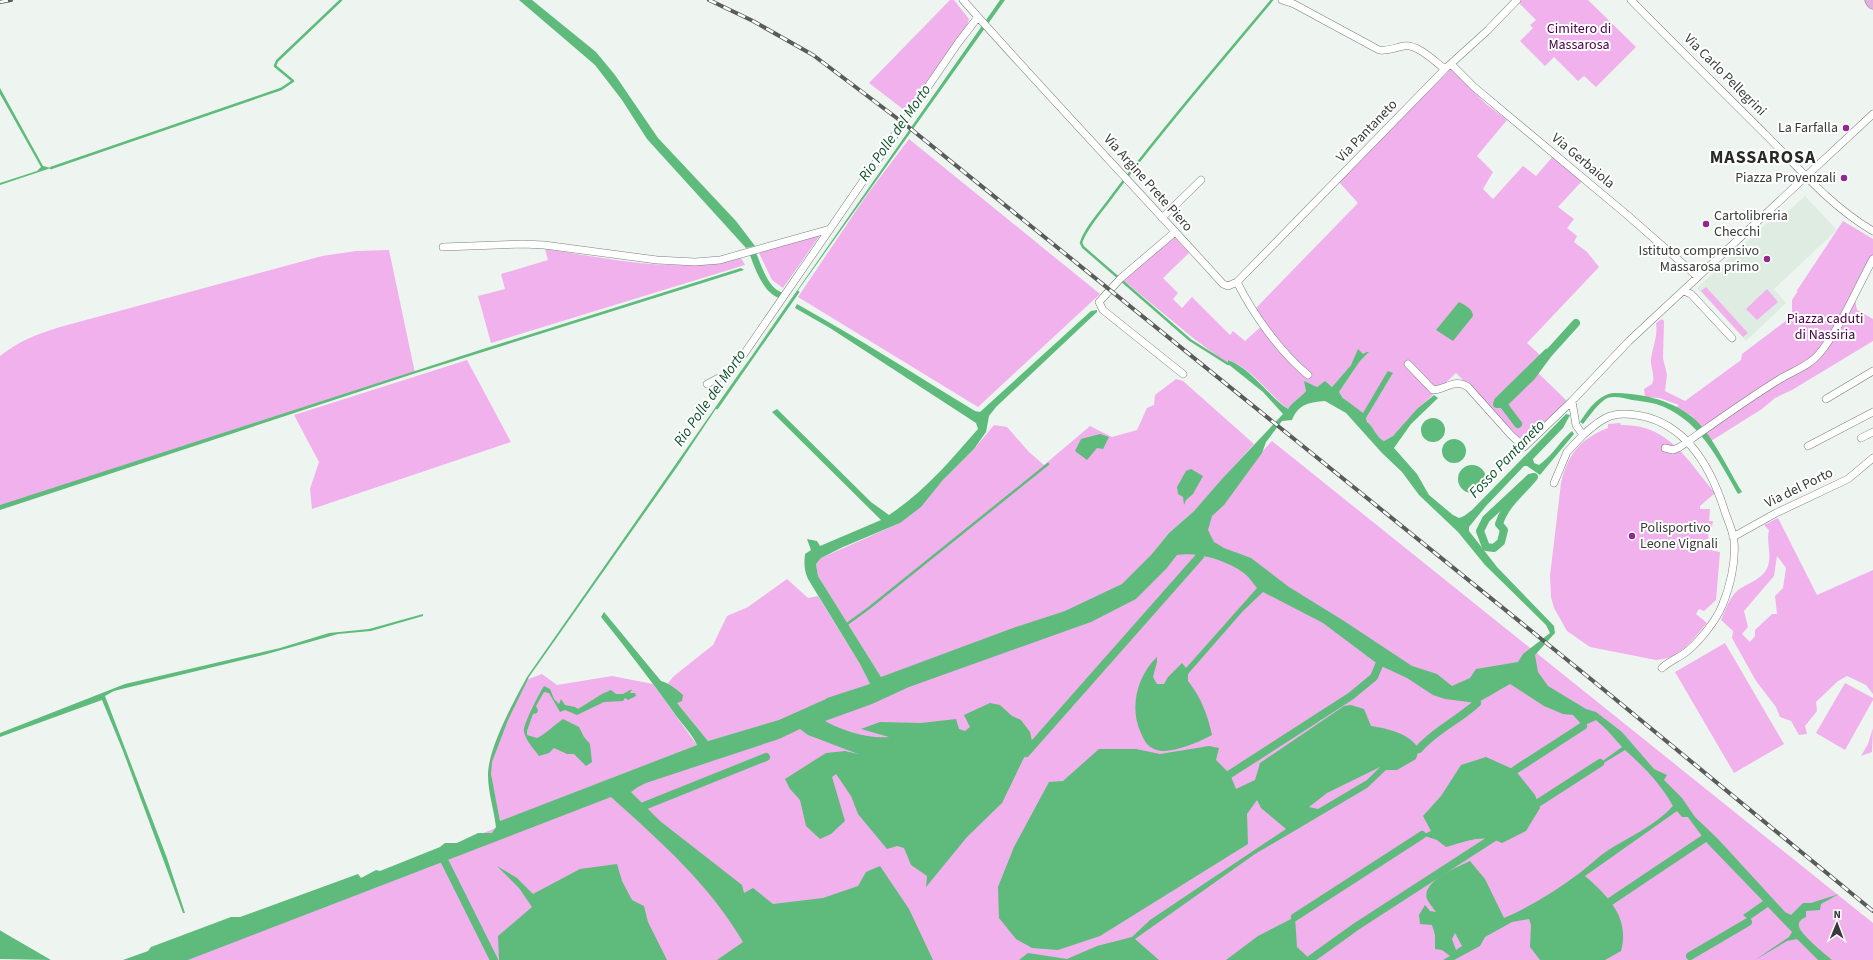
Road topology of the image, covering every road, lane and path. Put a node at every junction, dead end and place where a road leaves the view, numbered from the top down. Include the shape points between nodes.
1 (963, 0) edge
2 (1282, 0) edge
3 (1517, 0) edge
4 (1631, 0) edge
5 (980, 18) junction
6 (1448, 67) junction
7 (1873, 114) edge
8 (1805, 177) junction
9 (1201, 180) dead end
10 (1162, 218) junction
11 (830, 229) junction
12 (1873, 231) edge
13 (1175, 232) junction
14 (443, 247) dead end
15 (1873, 259) edge
16 (1698, 277) junction
17 (1237, 282) junction
18 (1684, 291) junction
19 (1732, 338) dead end
20 (1408, 364) dead end
21 (1873, 371) edge
22 (1183, 374) dead end
23 (1308, 375) dead end
24 (707, 384) dead end
25 (1826, 399) dead end
26 (1572, 401) junction
27 (1873, 412) edge
28 (1873, 432) edge
29 (1583, 435) junction
30 (1861, 438) dead end
31 (1688, 442) junction
32 (1808, 446) dead end
33 (1665, 448) dead end
34 (1873, 458) edge
35 (1554, 483) dead end
36 (1733, 537) junction
37 (1662, 668) dead end

1 - 5 street, Via Argine Prete Piero
2 - 6 street, Via Gerbaiola via 1379,50 1390,51 1405,46 1417,49
3 - 6 street, Via Pantaneto
4 - 8 street, Via Carlo Pellegrini
5 - 10 street, Via Argine Prete Piero
5 - 11 street via 958,43
6 - 16 street, Via Gerbaiola
6 - 17 street, Via Pantaneto
7 - 8 street
8 - 12 street, Via Carlo Pellegrini via 1849,216
8 - 16 street
9 - 10 street
10 - 13 street, Via Argine Prete Piero
11 - 14 street via 720,260 695,262 657,260 544,245
11 - 24 street via 744,354 728,372
13 - 17 street, Via Argine Prete Piero via 1223,284 1228,286
13 - 22 street via 1098,302 1103,310
15 - 31 street via 1836,330 1818,356 1713,423
16 - 18 street
17 - 23 street via 1257,318
18 - 19 street via 1691,294
18 - 26 street via 1629,341
20 - 26 street via 1433,390 1463,383 1524,447
21 - 25 street
26 - 29 street via 1576,425
27 - 32 street
28 - 30 street
29 - 31 street via 1597,422 1619,413 1656,419 1676,430
29 - 35 street via 1567,452
31 - 33 street via 1672,450
31 - 36 street via 1717,487
34 - 36 street, Via del Porto via 1848,479 1776,513
36 - 37 street via 1734,559 1722,607 1713,622 1692,646

